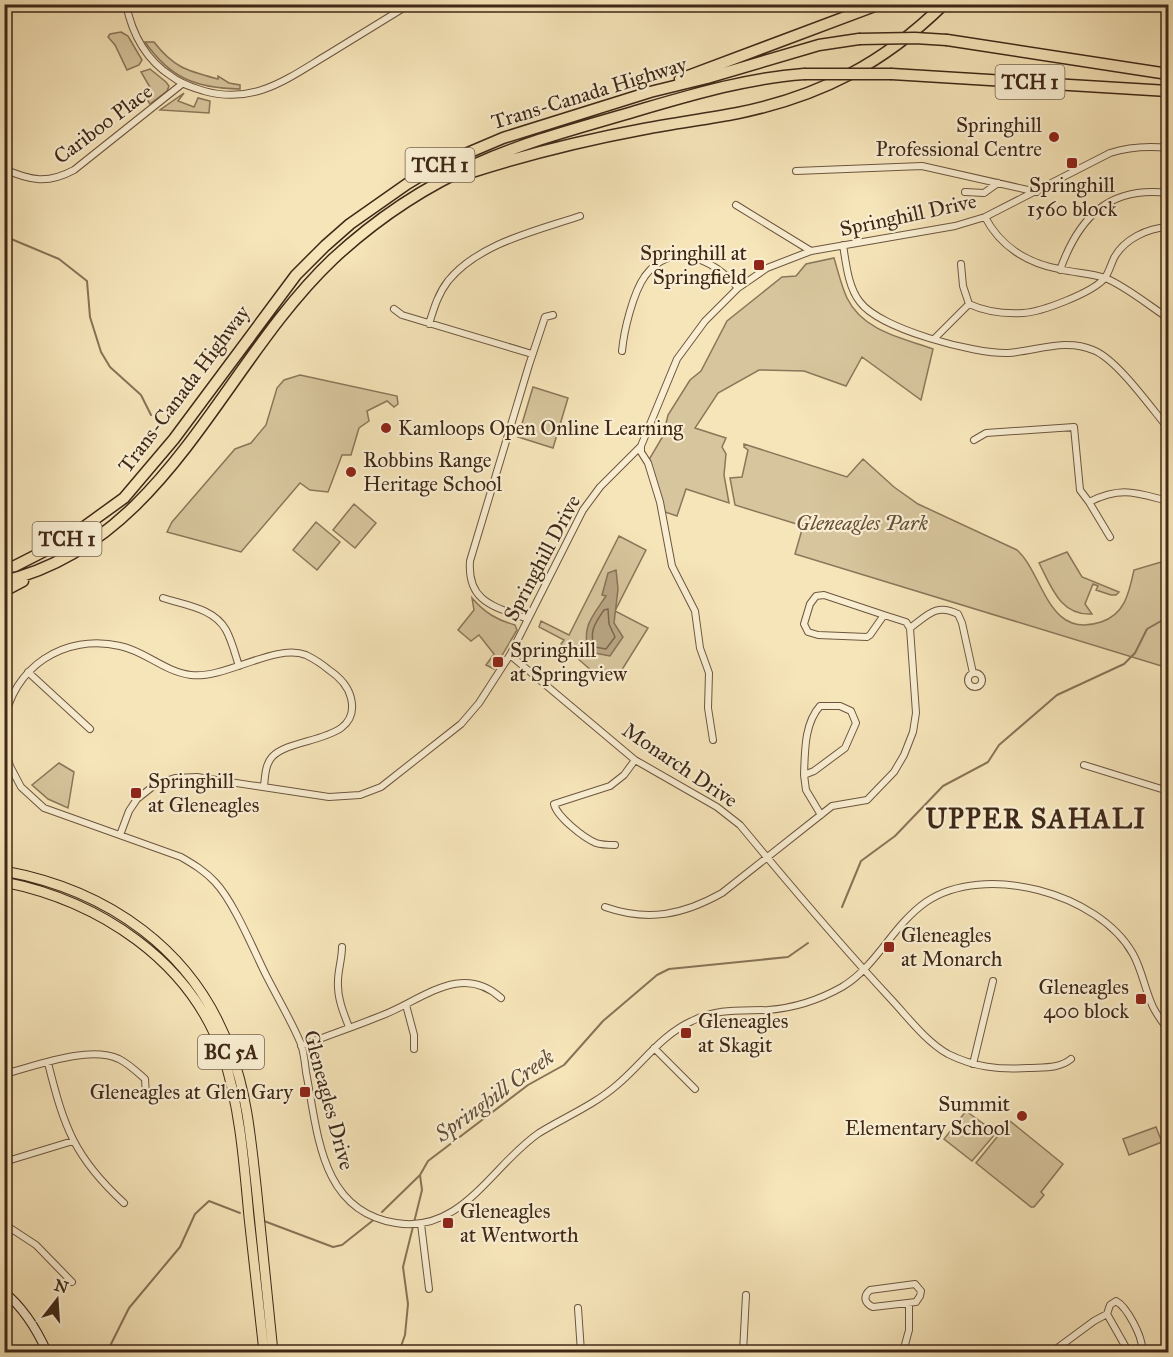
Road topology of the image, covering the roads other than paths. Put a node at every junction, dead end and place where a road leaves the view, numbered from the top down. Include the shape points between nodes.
1 (126, 4) edge
2 (880, 4) edge
3 (944, 4) edge
4 (406, 5) edge
5 (1168, 74) edge
6 (183, 84) junction
7 (1168, 91) edge
8 (650, 92) junction
9 (1168, 148) edge
10 (4, 169) edge
11 (796, 171) dead end
12 (443, 182) junction
13 (998, 183) junction
14 (965, 192) dead end
15 (1037, 192) junction
16 (1168, 193) edge
17 (736, 205) dead end
18 (580, 216) dead end
19 (985, 217) junction
20 (1168, 227) edge
21 (843, 245) junction
22 (811, 251) junction
23 (961, 264) dead end
24 (1060, 270) junction
25 (1104, 278) junction
26 (738, 288) junction
27 (969, 304) junction
28 (394, 309) dead end
29 (553, 315) dead end
30 (1168, 318) edge
31 (429, 324) junction
32 (934, 339) junction
33 (622, 351) dead end
34 (532, 354) junction
35 (1168, 428) edge
36 (974, 440) dead end
37 (641, 446) junction
38 (1168, 501) edge
39 (1089, 502) junction
40 (1110, 537) dead end
41 (4, 568) edge
42 (48, 568) junction
43 (4, 581) edge
44 (4, 591) edge
45 (163, 598) dead end
46 (884, 615) junction
47 (528, 620) junction
48 (910, 628) junction
49 (510, 655) junction
50 (239, 666) junction
51 (28, 672) junction
52 (973, 673) dead end
53 (4, 724) edge
54 (90, 729) dead end
55 (713, 740) dead end
56 (4, 746) edge
57 (635, 760) junction
58 (1084, 765) dead end
59 (804, 774) junction
60 (264, 787) junction
61 (1168, 791) edge
62 (821, 815) junction
63 (120, 835) junction
64 (615, 845) dead end
65 (766, 857) junction
66 (4, 871) edge
67 (4, 882) edge
68 (605, 907) dead end
69 (342, 947) dead end
70 (864, 970) junction
71 (993, 981) dead end
72 (501, 998) dead end
73 (406, 1005) junction
74 (349, 1028) junction
75 (1168, 1030) edge
76 (301, 1046) junction
77 (654, 1048) junction
78 (414, 1049) dead end
79 (1071, 1059) dead end
80 (48, 1063) junction
81 (973, 1064) junction
82 (4, 1074) edge
83 (695, 1089) dead end
84 (146, 1095) dead end
85 (73, 1141) junction
86 (4, 1162) edge
87 (124, 1203) dead end
88 (4, 1224) edge
89 (421, 1224) junction
90 (72, 1282) dead end
91 (429, 1289) dead end
92 (4, 1292) edge
93 (746, 1295) dead end
94 (909, 1303) junction
95 (578, 1308) dead end
96 (1107, 1314) junction
97 (47, 1353) edge
98 (264, 1353) edge
99 (273, 1353) edge
100 (581, 1353) edge
101 (743, 1353) edge
102 (903, 1353) edge
103 (1052, 1353) edge
104 (1135, 1353) edge

1 - 6 street via 130,26 145,53
2 - 8 highway
3 - 12 highway via 922,26 871,64 818,90 739,113 579,142
4 - 6 street via 276,85 257,92 219,95
5 - 8 highway, Trans-Canada Highway / TCH 1, bridge via 947,40 859,39 819,45
6 - 10 street, Cariboo Place via 58,179 39,180
7 - 12 highway, Trans-Canada Highway / TCH 1, bridge via 848,72 777,76 592,124 507,151
8 - 41 highway, Trans-Canada Highway / TCH 1 via 503,138 437,166 378,203 296,275 174,439 124,498 66,540
9 - 15 street, Springhill Drive via 1148,146 1110,153
11 - 13 street via 922,166
12 - 42 highway, Trans-Canada Highway / TCH 1 via 387,215 332,260 281,318 184,449 132,511 104,535
13 - 14 street via 984,194
13 - 15 street
15 - 19 street, Springhill Drive
16 - 24 street via 1128,195 1104,206 1074,236
17 - 22 street
18 - 31 street via 526,232 462,267 436,300
19 - 21 street, Springhill Drive via 955,226
19 - 24 street via 998,238 1010,248 1043,266
20 - 25 street via 1146,232 1124,245
21 - 22 street, Springhill Drive
21 - 32 street via 859,301 888,322
22 - 26 street, Springhill Drive via 767,268
23 - 27 street
24 - 25 street
25 - 27 street via 1087,291 1026,313 992,312
25 - 30 street
26 - 33 street via 709,262 691,256 670,258 655,266 641,283
26 - 37 street, Springhill Drive via 705,321 677,358
27 - 32 street
28 - 31 street
29 - 34 street via 545,318
31 - 34 street
32 - 35 street via 986,353 1064,344 1095,350 1111,361
34 - 47 street via 469,572 471,582 488,604
36 - 39 street via 986,433 1074,427 1080,490
37 - 47 street, Springhill Drive via 583,510
37 - 55 street via 660,502 672,566 695,611 700,648 709,673 708,708
38 - 39 street via 1120,491
39 - 40 street
42 - 43 highway, Trans-Canada Highway / TCH 1
42 - 44 highway
45 - 50 street via 218,619
46 - 46 street via 824,595 816,596 810,604 804,624 808,632 818,635 867,637
46 - 48 street via 906,622
47 - 49 street, Springhill Drive
48 - 52 street via 933,610 946,608 958,614
48 - 62 street via 916,713 904,755 894,772 867,800 832,807
49 - 57 street, Monarch Drive
49 - 60 street, Springhill Drive via 461,724 381,788 360,795 329,797
50 - 51 street via 217,674 192,675 173,671 122,646 98,643 72,645 50,653
50 - 60 street via 283,653 304,654 339,678 352,700 348,720 340,729 273,756
51 - 53 street via 13,692
51 - 54 street
56 - 63 street, Gleneagles Drive via 9,766 21,787 44,807
57 - 64 street via 610,786 554,804 556,811 582,834 598,844
57 - 65 street, Monarch Drive via 717,807 740,825
58 - 61 street
59 - 59 street via 812,715 826,705 851,711 856,723 845,748
59 - 62 street via 806,790
60 - 63 street, Springhill Drive via 198,777 156,784 137,799
62 - 65 street
63 - 76 street, Gleneagles Drive via 181,857 217,883
65 - 68 street via 722,893 677,913 622,914
65 - 70 street, Monarch Drive
66 - 99 main road, BC 5A via 84,895 138,925 184,970 213,1012 232,1052 247,1116
67 - 98 main road, BC 5A via 80,904 131,934 160,959 205,1016 222,1054 238,1117
69 - 74 street via 339,994
70 - 75 street, Gleneagles Drive via 905,919 929,900 956,888 989,883 1020,887 1088,909 1112,928 1133,954 1154,1009
70 - 77 street, Gleneagles Drive via 843,986 795,1006 738,1009 690,1021
70 - 81 street, Monarch Drive via 927,1037 946,1053
71 - 81 street
72 - 73 street via 489,988 464,983 441,986
73 - 74 street
73 - 78 street
74 - 76 street
76 - 89 street, Gleneagles Drive via 320,1143 332,1179 344,1196 372,1217
77 - 83 street
77 - 89 street, Gleneagles Drive via 605,1095 521,1148 465,1204 445,1217
79 - 81 street, Monarch Drive via 1054,1067 1006,1069
80 - 82 street
80 - 84 street via 76,1055 113,1057 145,1079
80 - 85 street via 62,1117
85 - 86 street
85 - 87 street via 89,1167
88 - 90 street via 36,1245
89 - 91 street
92 - 97 main road via 30,1320
93 - 101 street
94 - 94 street via 873,1307 865,1299 870,1290 915,1284 920,1296
94 - 102 street via 909,1330
95 - 100 street
96 - 103 street
96 - 104 street via 1128,1351
96 - 104 street via 1110,1305 1124,1305 1143,1343 1142,1350

